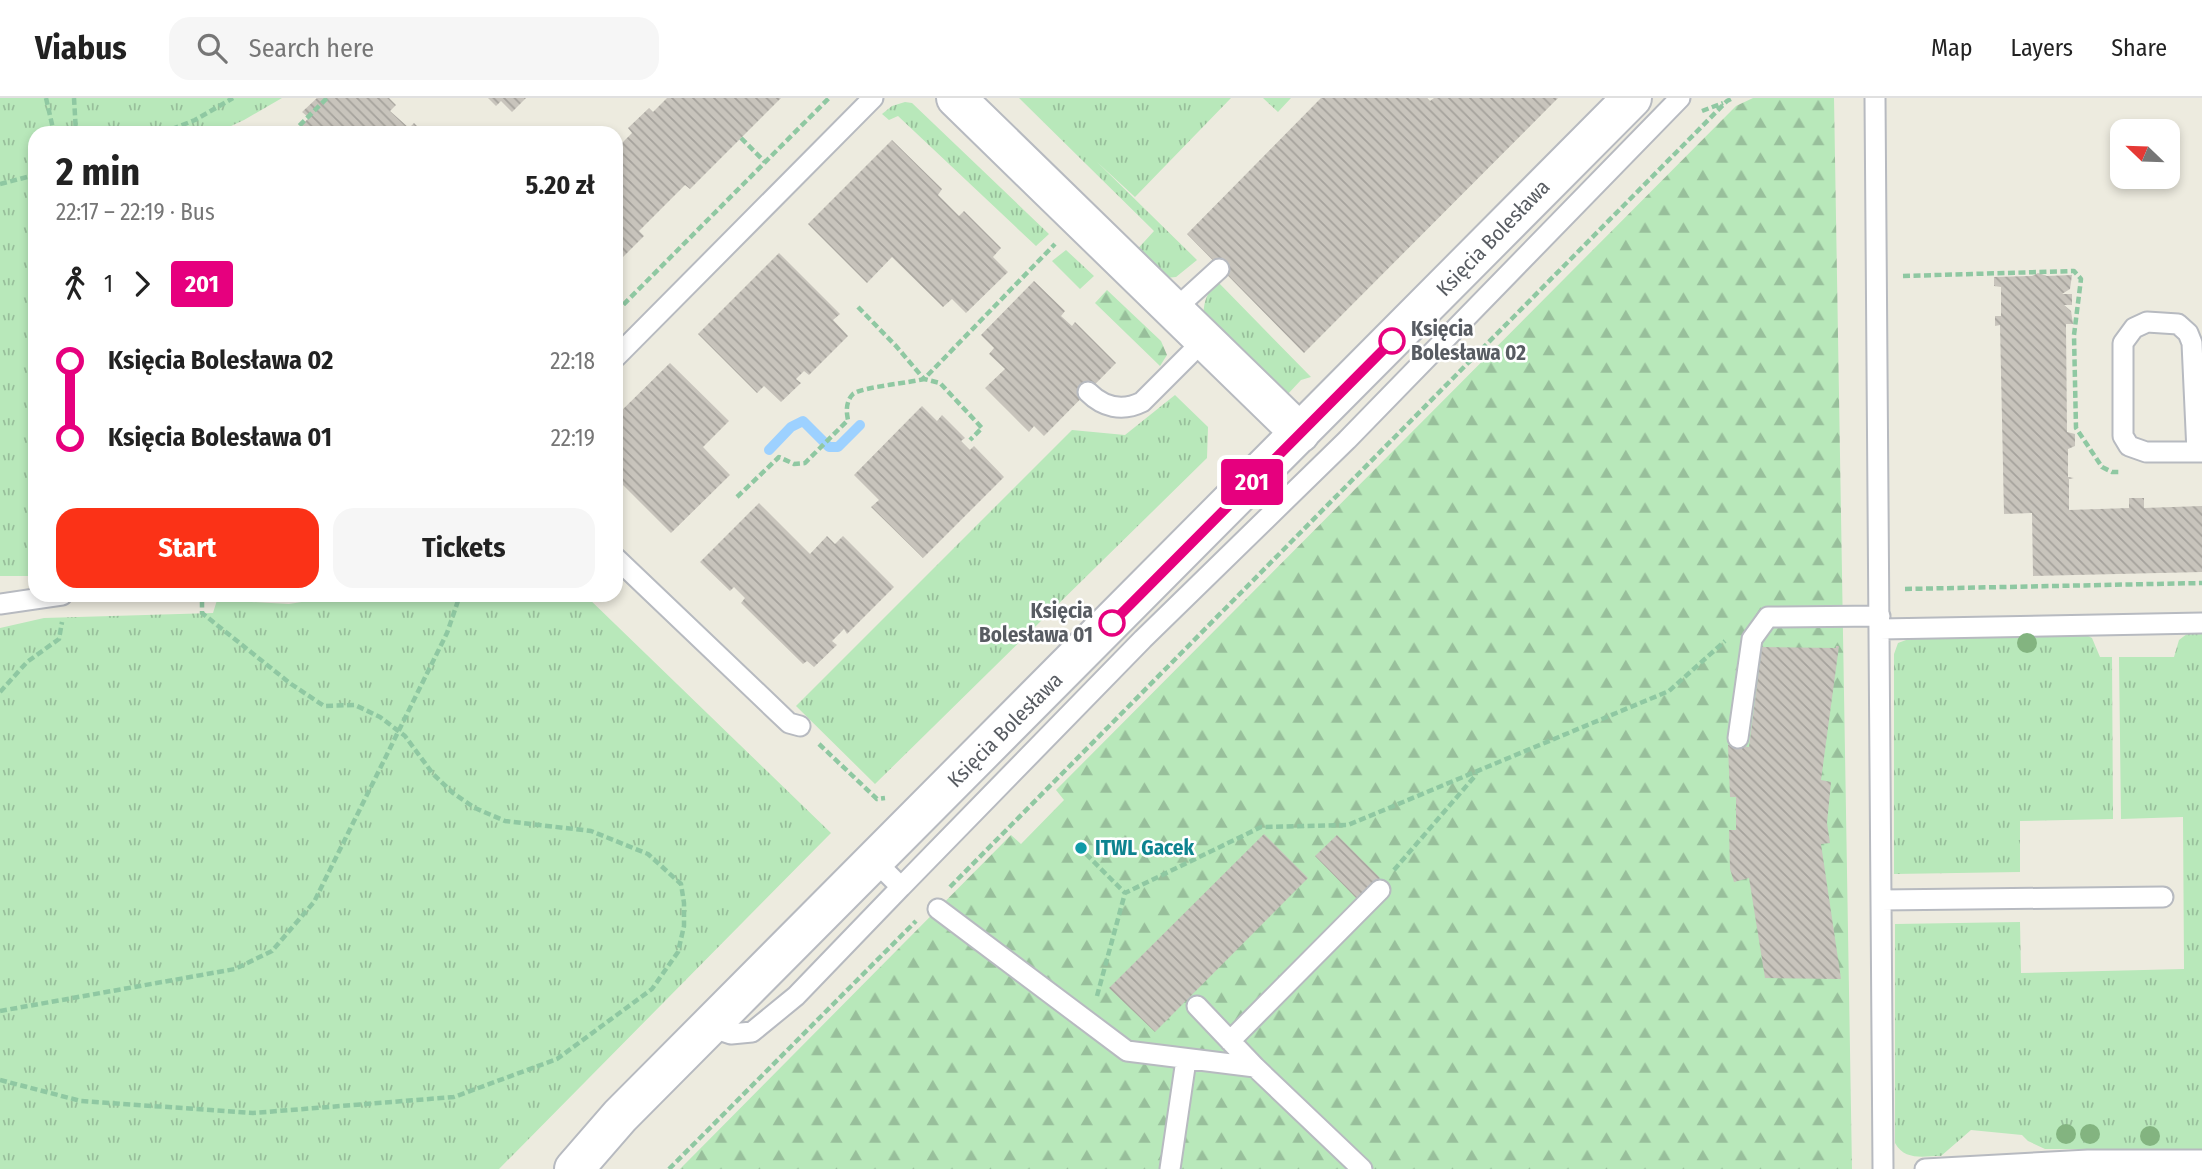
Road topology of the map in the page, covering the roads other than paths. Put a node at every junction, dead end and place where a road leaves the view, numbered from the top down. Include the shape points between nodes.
1 (873, 98) edge
2 (956, 98) edge
3 (1632, 98) edge
4 (1680, 98) edge
5 (1875, 98) edge
6 (1219, 269) dead end
7 (1174, 310) junction
8 (1205, 340) junction
9 (623, 351) edge
10 (1088, 392) dead end
11 (1300, 433) junction
12 (2199, 452) edge
13 (623, 565) edge
14 (28, 600) edge
15 (0, 604) edge
16 (1880, 622) junction
17 (2202, 623) edge
18 (800, 726) road end
19 (1738, 738) dead end
20 (888, 874) junction
21 (1380, 890) road end
22 (2163, 897) dead end
23 (1881, 900) junction
24 (934, 906) road end
25 (1197, 1006) dead end
26 (1230, 1041) junction
27 (1186, 1060) junction
28 (674, 1063) junction
29 (1255, 1067) junction
30 (2202, 1160) edge
31 (574, 1169) edge
32 (604, 1169) edge
33 (1170, 1169) edge
34 (1362, 1169) edge
35 (1883, 1169) edge
36 (1925, 1169) edge

1 - 9 lane
2 - 7 street
3 - 11 street, Księcia Bolesława
4 - 20 lane via 1286,502
5 - 16 lane
6 - 7 lane
7 - 8 street
8 - 10 lane via 1142,402 1119,408 1097,401
8 - 11 street
11 - 20 street, Księcia Bolesława
12 - 12 lane via 2147,452 2129,446 2123,436 2123,343 2134,328 2147,322 2178,324 2188,333
13 - 18 lane via 789,723
14 - 15 lane
16 - 17 lane
16 - 19 lane via 1768,617 1752,639
16 - 23 lane
20 - 28 street, Księcia Bolesława
21 - 26 lane
22 - 23 lane
23 - 35 lane
24 - 27 lane via 1127,1051
25 - 26 lane
26 - 29 lane
27 - 29 lane
27 - 33 lane
28 - 31 street, Księcia Bolesława
28 - 32 street, Księcia Bolesława
29 - 34 lane
30 - 36 lane via 2088,1160

